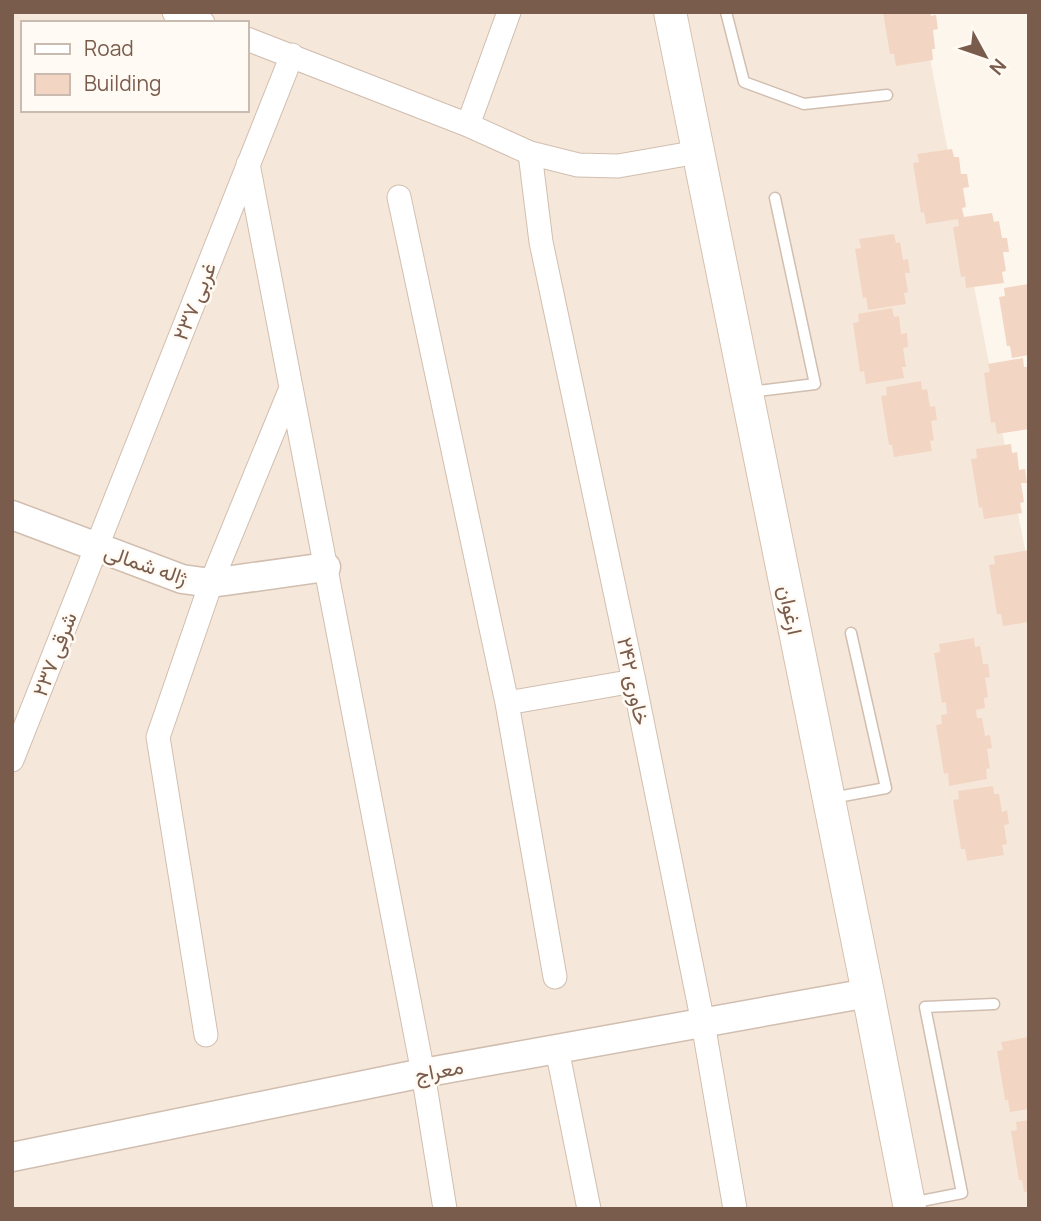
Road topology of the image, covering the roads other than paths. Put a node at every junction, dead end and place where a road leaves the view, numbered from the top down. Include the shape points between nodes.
1 (174, 12) edge
2 (509, 12) edge
3 (670, 12) edge
4 (726, 12) edge
5 (198, 21) edge
6 (248, 39) edge
7 (292, 55) junction
8 (887, 95) dead end
9 (468, 125) junction
10 (698, 152) junction
11 (530, 153) junction
12 (248, 164) junction
13 (400, 197) dead end
14 (775, 198) dead end
15 (291, 388) junction
16 (746, 393) junction
17 (12, 515) edge
18 (96, 547) junction
19 (326, 567) junction
20 (211, 583) junction
21 (851, 633) dead end
22 (634, 681) junction
23 (507, 703) junction
24 (12, 760) edge
25 (829, 798) junction
26 (555, 977) dead end
27 (868, 993) junction
28 (994, 1004) dead end
29 (703, 1023) junction
30 (206, 1035) dead end
31 (557, 1049) junction
32 (423, 1073) junction
33 (12, 1157) edge
34 (909, 1206) edge
35 (445, 1209) edge
36 (589, 1209) edge
37 (735, 1209) edge

1 - 5 street
2 - 9 street
3 - 10 main road, ارغوان
4 - 8 lane via 744,82 804,104
6 - 7 street
7 - 9 street
7 - 12 street, ۲۳۷ غربی
9 - 11 street
10 - 11 street via 618,166 578,165
10 - 16 main road, ارغوان
11 - 22 street, ۲۴۲ خاوری via 541,242
12 - 15 street
12 - 18 street, ۲۳۷ غربی
13 - 23 street
14 - 16 lane via 815,384
15 - 19 street
15 - 20 street
16 - 25 main road, ارغوان
17 - 18 street, ژاله شمالی
18 - 20 street, ژاله شمالی via 182,579
18 - 24 street, ۲۳۷ شرقی
19 - 20 street, ژاله شمالی
19 - 32 street
20 - 30 street via 158,737
21 - 25 lane via 886,788
22 - 23 street
22 - 29 street, ۲۴۲ خاوری
23 - 26 street
25 - 27 main road, ارغوان
27 - 29 street, معراج
27 - 34 main road, ارغوان
28 - 34 lane via 925,1007 962,1193
29 - 31 street, معراج
29 - 37 street, ۲۴۲ خاوری
31 - 32 street, معراج
31 - 36 street
32 - 33 street, معراج
32 - 35 street

